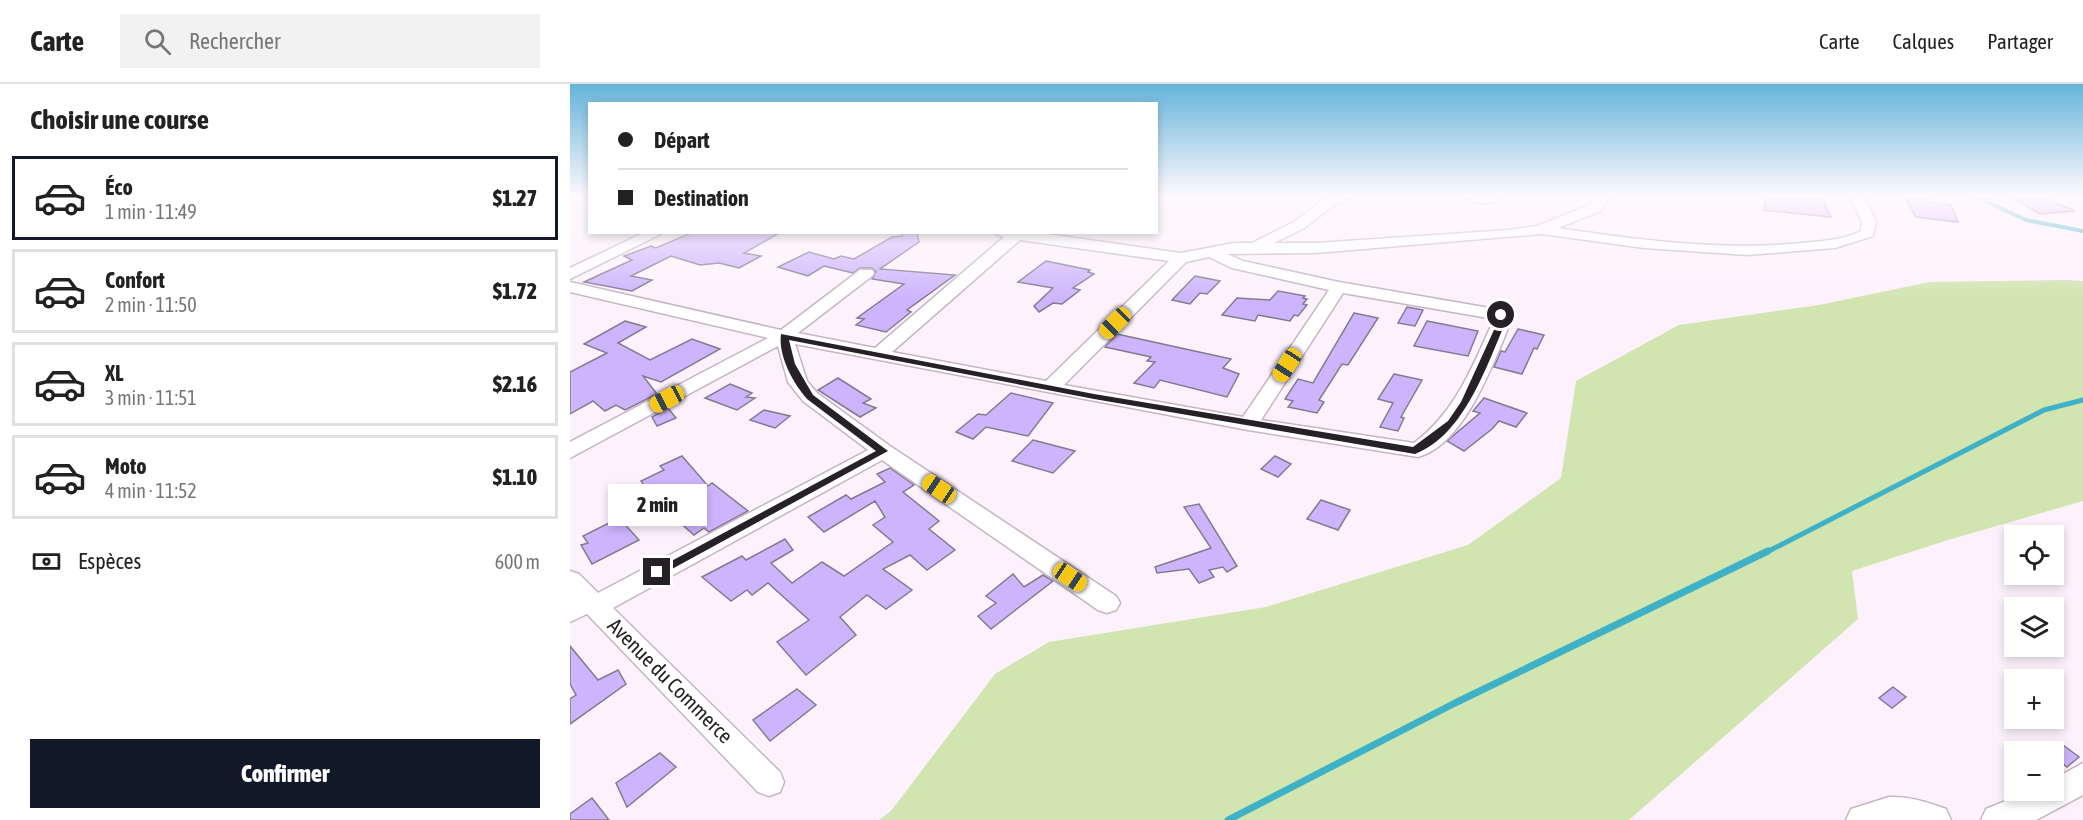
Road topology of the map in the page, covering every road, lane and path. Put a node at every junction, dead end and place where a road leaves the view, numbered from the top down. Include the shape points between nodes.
1 (1289, 230) edge
2 (1536, 230) edge
3 (1543, 230) edge
4 (1868, 230) edge
5 (654, 234) edge
6 (1010, 234) edge
7 (1016, 235) junction
8 (1254, 248) junction
9 (1210, 252) junction
10 (1180, 258) junction
11 (1238, 265) junction
12 (866, 273) dead end
13 (570, 274) edge
14 (570, 287) edge
15 (1339, 287) junction
16 (784, 336) junction
17 (879, 354) junction
18 (1050, 388) junction
19 (1248, 424) junction
20 (570, 451) edge
21 (883, 451) junction
22 (570, 581) edge
23 (1107, 603) dead end
24 (585, 606) edge
25 (2083, 777) edge
26 (769, 782) dead end
27 (1862, 820) edge
28 (1935, 820) edge
29 (1997, 820) edge

1 - 8 street
2 - 8 street via 1410,242
3 - 4 street via 1680,247 1752,251 1844,242
5 - 13 street
6 - 7 street
7 - 10 street
7 - 17 street
8 - 9 street
9 - 10 street
9 - 11 street
10 - 11 street
10 - 18 street
11 - 15 street
12 - 16 street
14 - 16 street
15 - 19 street
15 - 19 street via 1501,315 1503,319 1451,423 1415,451
16 - 17 street
16 - 20 street
16 - 21 street via 790,364 802,389
17 - 18 street
18 - 19 street
21 - 23 street
21 - 24 street
22 - 24 street, Avenue du Commerce
24 - 26 street, Avenue du Commerce
25 - 29 street via 2035,807
27 - 28 street via 1894,810

